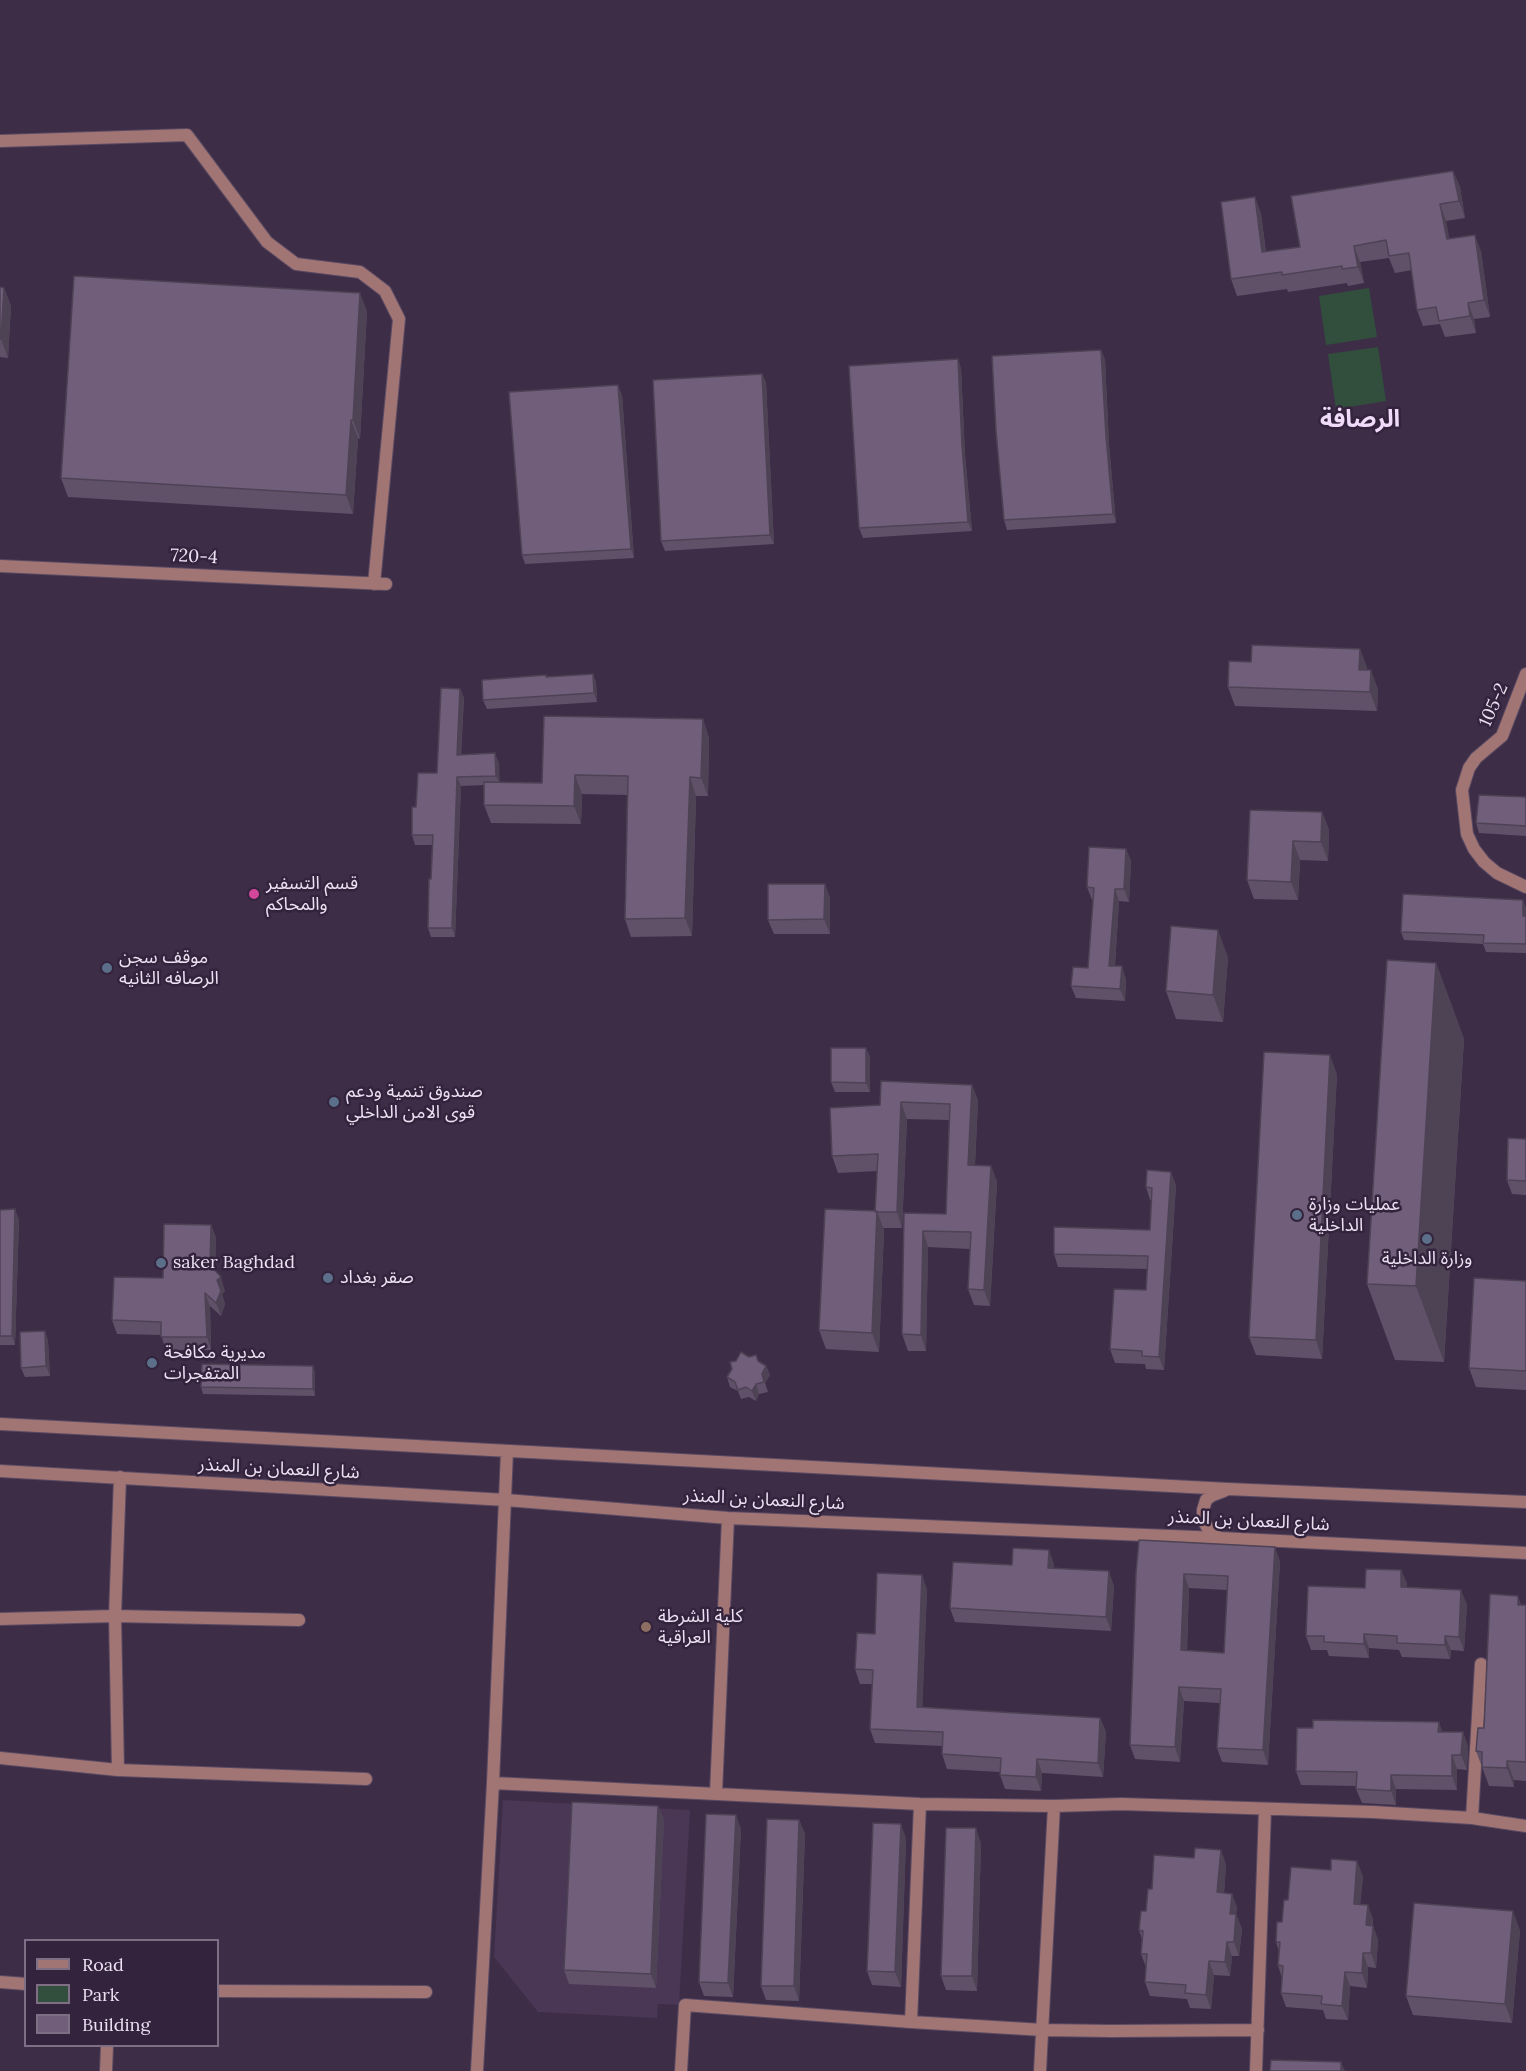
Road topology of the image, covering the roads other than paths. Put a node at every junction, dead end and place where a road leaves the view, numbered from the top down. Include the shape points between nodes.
1 (0, 141) edge
2 (0, 566) edge
3 (1526, 674) edge
4 (1526, 887) edge
5 (0, 1424) edge
6 (507, 1451) junction
7 (0, 1470) edge
8 (120, 1478) junction
9 (1228, 1489) junction
10 (506, 1500) junction
11 (1526, 1502) edge
12 (728, 1518) junction
13 (1219, 1538) junction
14 (1526, 1553) edge
15 (115, 1616) junction
16 (0, 1619) edge
17 (299, 1620) dead end
18 (1481, 1664) dead end
19 (0, 1758) edge
20 (118, 1770) junction
21 (366, 1779) dead end
22 (493, 1783) junction
23 (716, 1793) junction
24 (920, 1804) junction
25 (1053, 1806) junction
26 (1264, 1809) junction
27 (1472, 1818) junction
28 (1526, 1826) edge
29 (0, 1982) edge
30 (24, 1984) edge
31 (219, 1991) edge
32 (426, 1992) dead end
33 (911, 2022) junction
34 (1043, 2030) junction
35 (1258, 2030) junction
36 (107, 2047) edge
37 (106, 2071) edge
38 (477, 2071) edge
39 (681, 2071) edge
40 (1040, 2071) edge
41 (1256, 2071) edge

1 - 2 street, 720-4 via 187,135 267,242 296,264 360,272 385,291 399,319 380,584
3 - 4 street, 105-2 via 1502,736 1476,758 1462,790 1467,834 1474,849 1497,873
5 - 6 street, شارع النعمان بن المنذر
6 - 9 street, شارع النعمان بن المنذر
6 - 10 street
7 - 8 street, شارع النعمان بن المنذر
8 - 10 street, شارع النعمان بن المنذر
8 - 15 street
9 - 11 street, شارع النعمان بن المنذر
9 - 13 street via 1210,1496 1203,1510 1203,1520
10 - 12 street, شارع النعمان بن المنذر
10 - 22 street
12 - 13 street, شارع النعمان بن المنذر
12 - 23 street
13 - 14 street, شارع النعمان بن المنذر
15 - 16 street
15 - 17 street
15 - 20 street
18 - 27 street
19 - 20 street
20 - 21 street
22 - 23 street
22 - 38 street
23 - 24 street
24 - 25 street
24 - 33 street
25 - 26 street
25 - 34 street
26 - 27 street
26 - 35 street
27 - 28 street
29 - 30 street
31 - 32 street
33 - 34 street
33 - 39 street via 685,2005
34 - 35 street
34 - 40 street
35 - 41 street
36 - 37 street

